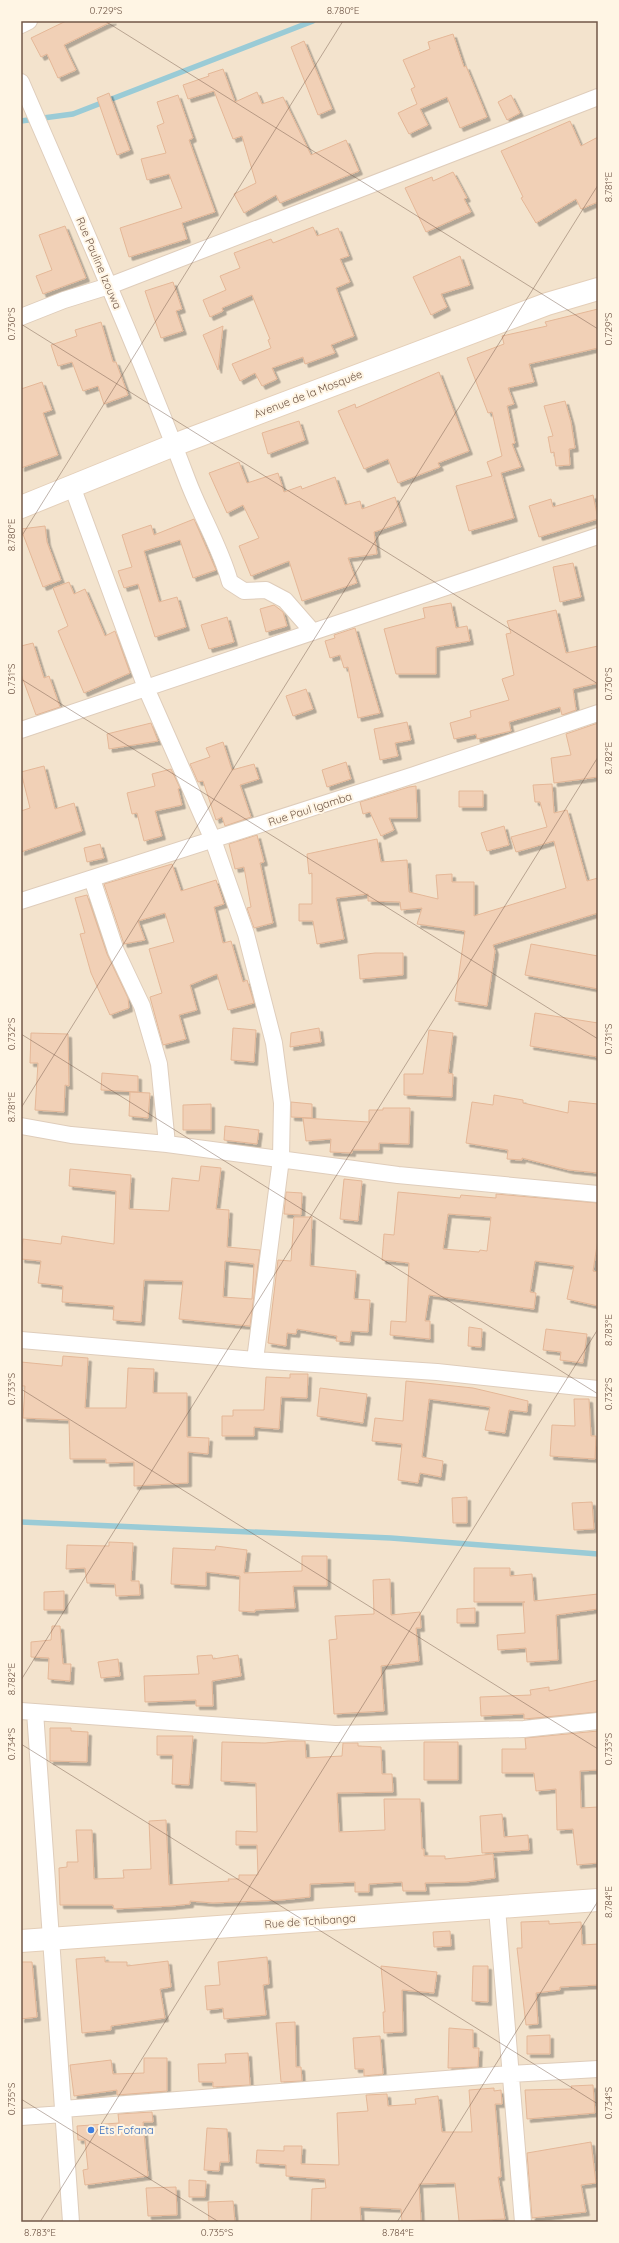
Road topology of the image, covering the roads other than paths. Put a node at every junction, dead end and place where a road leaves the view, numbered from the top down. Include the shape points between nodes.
1 (29, 21) edge
2 (21, 25) edge
3 (21, 82) edge
4 (598, 97) edge
5 (109, 286) junction
6 (598, 289) edge
7 (21, 317) edge
8 (174, 445) junction
9 (72, 486) junction
10 (21, 507) edge
11 (598, 536) edge
12 (313, 632) junction
13 (146, 688) junction
14 (598, 713) edge
15 (21, 730) edge
16 (213, 840) junction
17 (92, 879) junction
18 (21, 901) edge
19 (21, 1126) edge
20 (167, 1144) junction
21 (281, 1159) junction
22 (598, 1194) edge
23 (21, 1340) edge
24 (255, 1360) junction
25 (598, 1388) edge
26 (28, 1712) edge
27 (598, 1721) edge
28 (598, 1900) edge
29 (497, 1908) junction
30 (52, 1938) junction
31 (21, 1941) edge
32 (598, 2069) edge
33 (510, 2074) junction
34 (63, 2111) junction
35 (21, 2117) edge
36 (71, 2222) edge
37 (523, 2222) edge

1 - 2 street
3 - 5 street, Rue Pauline Izouwa
4 - 5 street
5 - 7 street
5 - 8 street, Rue Pauline Izouwa
6 - 8 street, Avenue de la Mosquée via 547,304
8 - 9 street, Avenue de la Mosquée
8 - 12 street, Rue Pauline Izouwa via 230,582 244,591 266,590 285,600
9 - 10 street, Avenue de la Mosquée
9 - 13 street
11 - 12 street
12 - 13 street
13 - 15 street
13 - 16 street
14 - 16 street, Rue Paul Igamba
16 - 17 street, Rue Paul Igamba
16 - 21 street via 246,934 274,1043 282,1103
17 - 18 street, Rue Paul Igamba
17 - 20 street via 116,951 142,1006 159,1064
19 - 20 street via 71,1135
20 - 21 street
21 - 22 street via 398,1175
21 - 24 street
23 - 24 street
24 - 25 street via 437,1372
26 - 27 street via 335,1734 524,1729
26 - 30 street
28 - 29 street, Rue de Tchibanga
29 - 30 street, Rue de Tchibanga
29 - 33 street
30 - 31 street, Rue de Tchibanga
30 - 34 street
32 - 33 street
33 - 34 street
33 - 37 street
34 - 35 street
34 - 36 street

